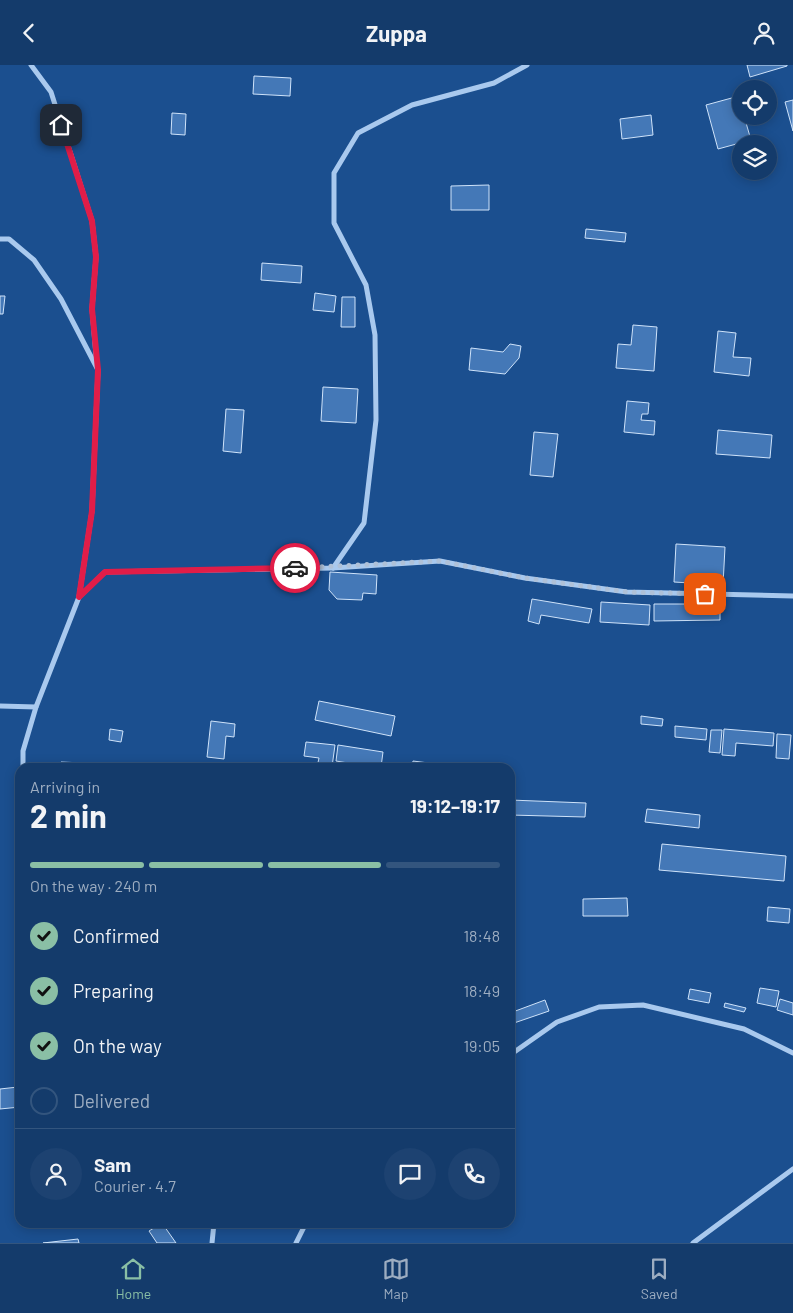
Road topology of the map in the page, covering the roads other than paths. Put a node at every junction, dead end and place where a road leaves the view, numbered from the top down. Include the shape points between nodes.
1 (31, 65) edge
2 (527, 65) edge
3 (0, 239) edge
4 (98, 370) junction
5 (333, 568) junction
6 (793, 596) edge
7 (79, 597) junction
8 (0, 706) edge
9 (36, 707) junction
10 (23, 763) edge
11 (515, 1051) edge
12 (793, 1053) edge
13 (793, 1169) edge
14 (214, 1228) edge
15 (304, 1228) edge
16 (212, 1243) edge
17 (296, 1243) edge
18 (693, 1243) edge

1 - 4 street via 50,92 92,221 96,257 92,309
2 - 5 street via 494,83 412,105 358,133 334,173 334,223 366,285 375,335 376,420 364,523
3 - 4 street via 9,239 34,260 61,299
4 - 7 street via 92,511
5 - 6 street via 440,561 525,578 627,592
5 - 7 street via 105,572
7 - 9 street
8 - 9 street
9 - 10 street via 23,751
11 - 12 street via 557,1022 599,1007 643,1005 744,1029
13 - 18 street
14 - 16 street
15 - 17 street

